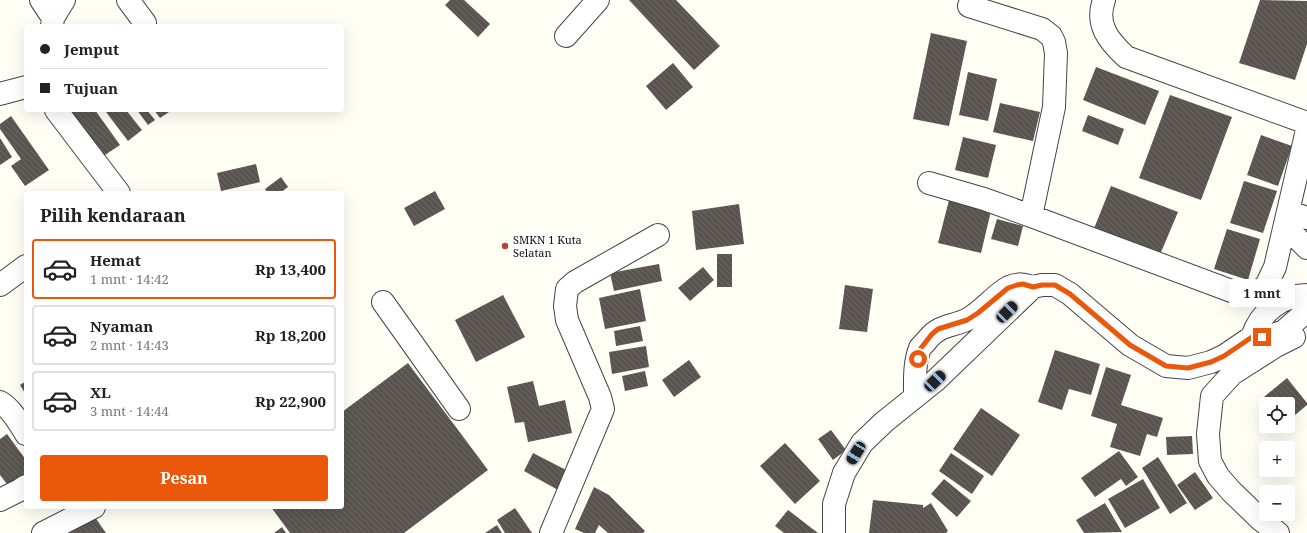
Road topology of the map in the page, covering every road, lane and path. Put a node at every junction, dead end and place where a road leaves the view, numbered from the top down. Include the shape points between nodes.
1 (41, 0) edge
2 (128, 0) edge
3 (598, 0) edge
4 (1104, 0) edge
5 (969, 6) dead end
6 (56, 15) edge
7 (145, 23) dead end
8 (566, 36) dead end
9 (24, 88) edge
10 (0, 94) edge
11 (58, 112) edge
12 (1307, 123) edge
13 (1307, 130) edge
14 (929, 183) dead end
15 (117, 191) edge
16 (1032, 216) junction
17 (1293, 220) edge
18 (658, 235) dead end
19 (1307, 248) edge
20 (24, 268) edge
21 (0, 286) edge
22 (1033, 287) junction
23 (1307, 295) edge
24 (383, 302) dead end
25 (1307, 306) edge
26 (1307, 330) edge
27 (1252, 337) junction
28 (916, 397) junction
29 (0, 402) edge
30 (459, 409) dead end
31 (24, 431) edge
32 (24, 487) edge
33 (0, 500) edge
34 (90, 509) edge
35 (43, 533) edge
36 (551, 533) edge
37 (834, 533) edge
38 (1278, 533) edge

1 - 6 street
2 - 7 street
3 - 8 street
4 - 12 street via 1101,17 1104,30 1112,43 1126,57
5 - 16 street via 1042,29 1054,42 1054,107
9 - 10 street
11 - 15 street
13 - 17 street
14 - 16 street
16 - 17 street via 1242,295 1254,294 1266,286
17 - 19 street via 1296,237
18 - 36 street via 567,289 567,320 603,409
20 - 21 street
22 - 27 street via 1055,285 1070,294 1130,345 1166,366 1188,368 1211,362
22 - 28 street
22 - 28 street via 1023,284 1008,288 967,320 938,329 932,334 921,348 918,359 915,372
23 - 27 street via 1296,295 1274,306 1256,327
24 - 30 street
25 - 27 street via 1300,318 1284,331
26 - 38 street via 1232,374 1212,396 1208,434 1210,461 1218,476 1231,491
28 - 37 street via 862,443 844,473 834,504
29 - 31 street
32 - 33 street
34 - 35 street

